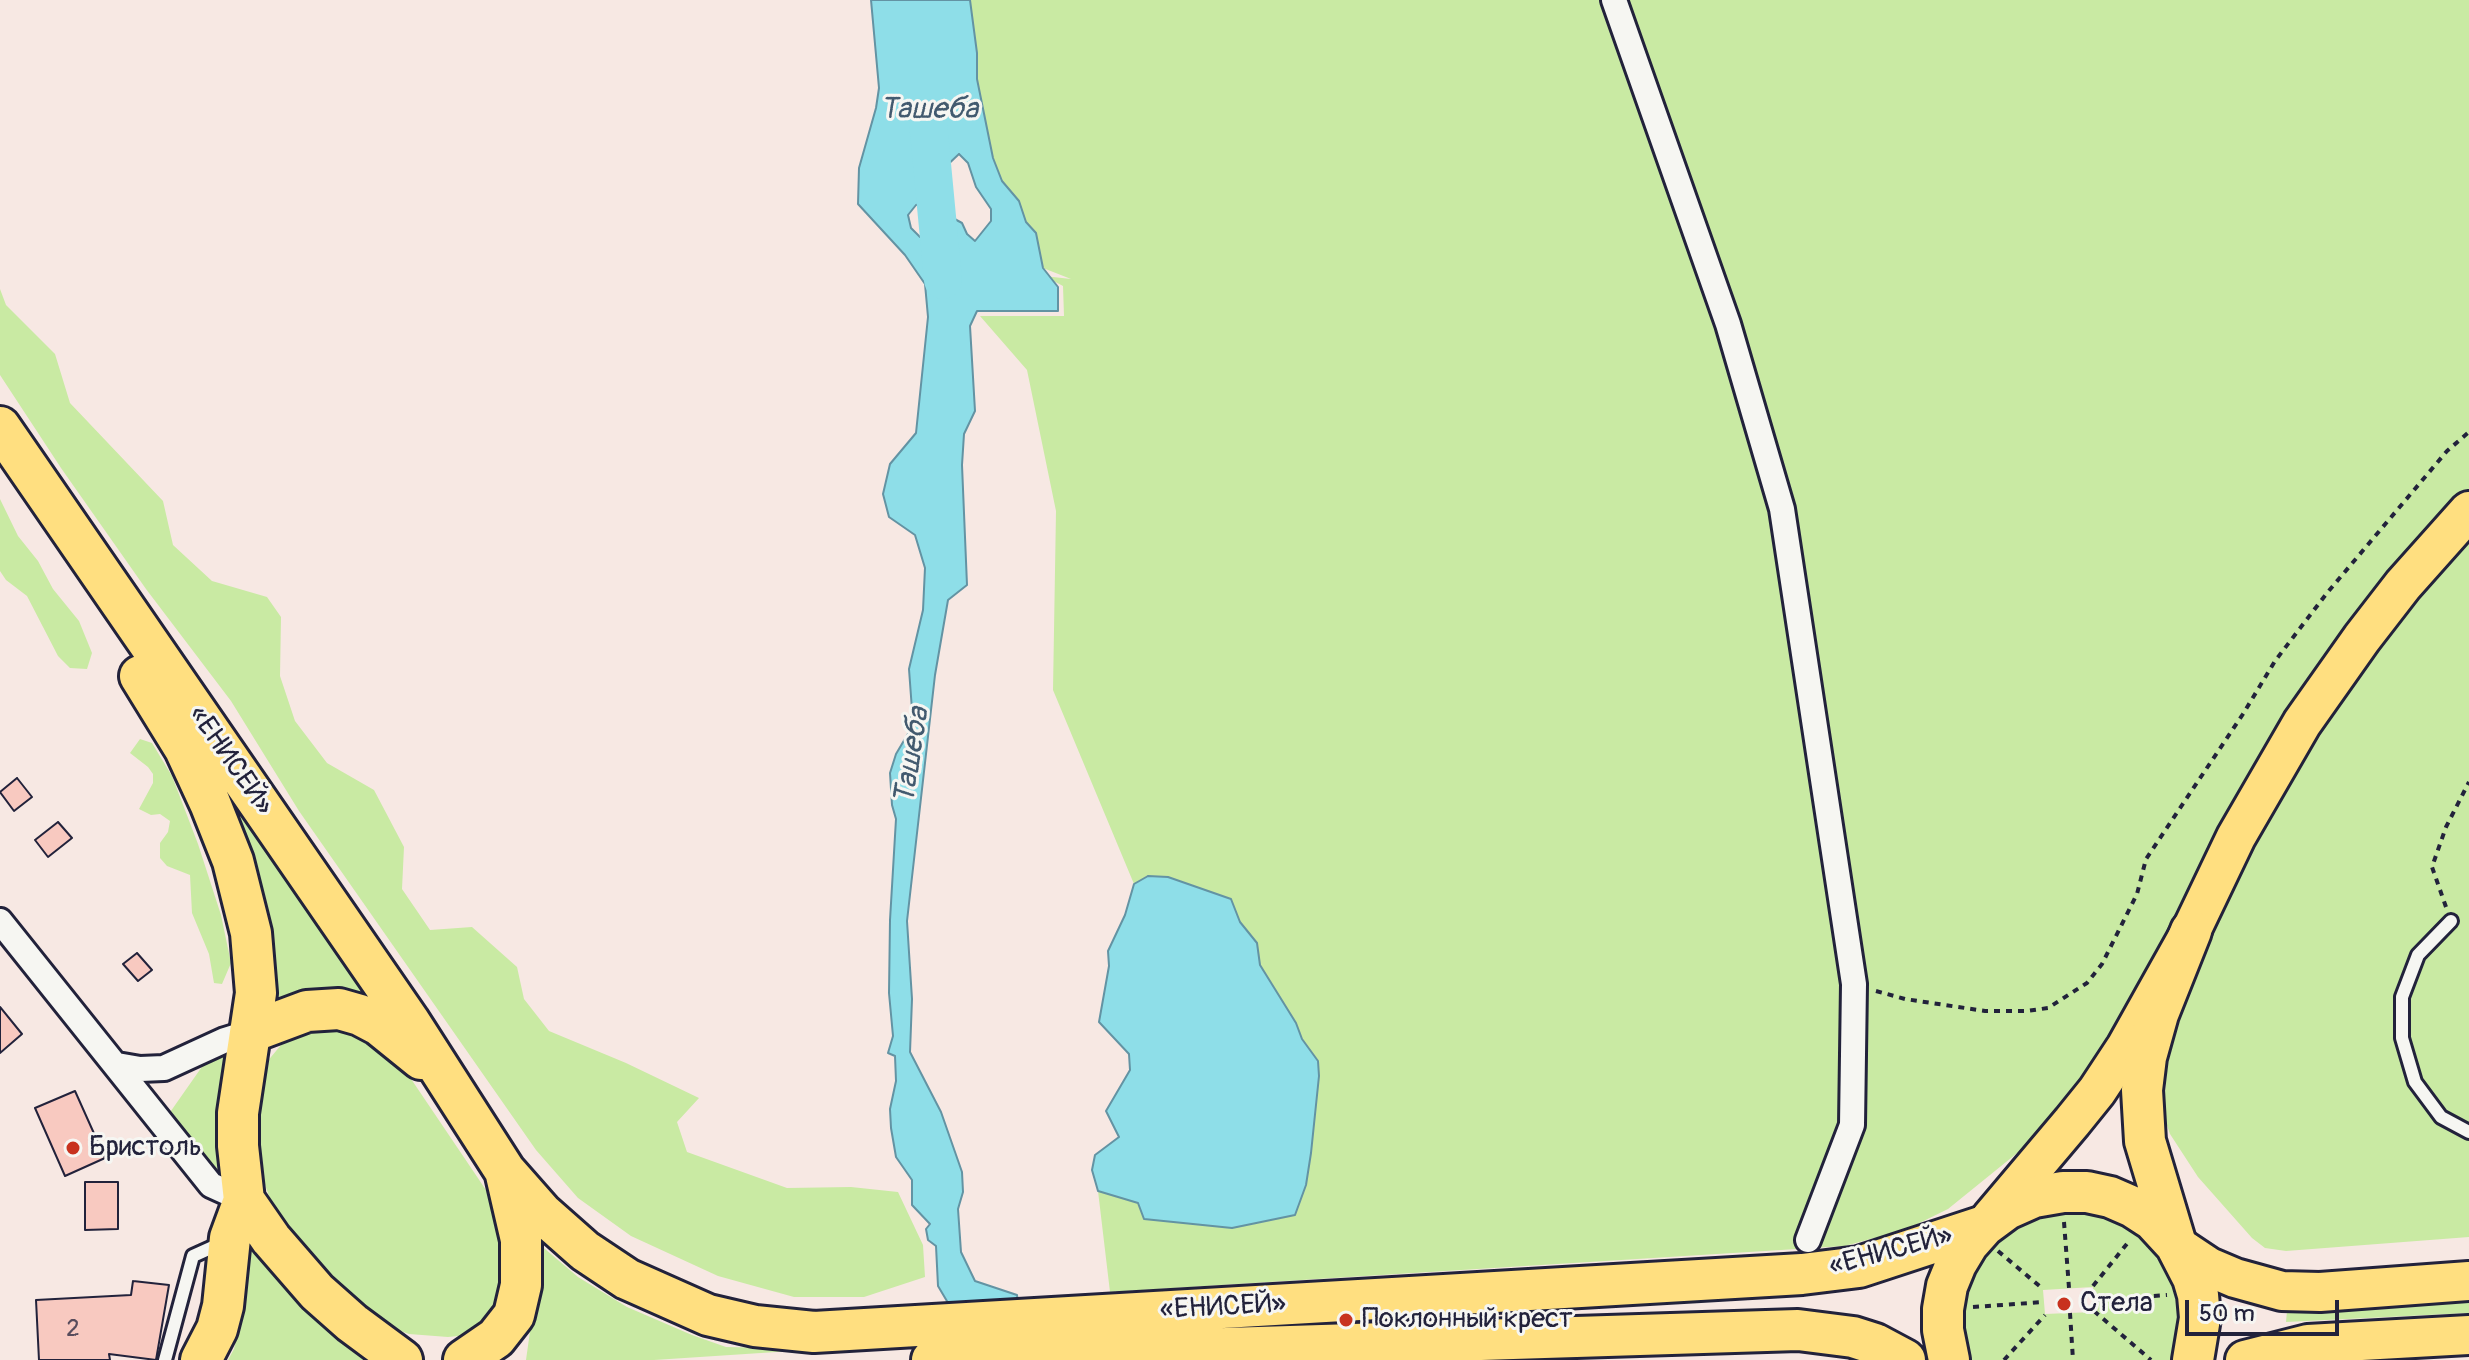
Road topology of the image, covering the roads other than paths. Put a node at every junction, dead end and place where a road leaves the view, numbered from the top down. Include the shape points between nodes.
1 (1614, 0) edge
2 (0, 427) edge
3 (0, 476) edge
4 (2469, 511) edge
5 (0, 921) edge
6 (2451, 921) road end
7 (2191, 931) junction
8 (251, 1032) junction
9 (117, 1065) junction
10 (457, 1096) junction
11 (2469, 1132) edge
12 (505, 1171) junction
13 (244, 1200) junction
14 (1984, 1226) junction
15 (2164, 1233) junction
16 (230, 1238) junction
17 (1808, 1240) dead end
18 (2469, 1281) edge
19 (1068, 1335) junction
20 (2469, 1335) edge
21 (165, 1360) edge
22 (201, 1360) edge
23 (402, 1360) edge
24 (464, 1360) edge
25 (932, 1360) edge
26 (1905, 1360) edge
27 (1949, 1360) edge
28 (2193, 1360) edge
29 (2245, 1360) edge

1 - 17 street via 1728,324 1782,509 1854,984 1852,1125
2 - 10 highway, «ЕНИСЕЙ»
3 - 8 highway, «ЕНИСЕЙ» via 155,698 210,803 233,861 251,933 256,993
4 - 7 main road via 2403,585 2302,723 2236,837
5 - 9 street
6 - 11 lane via 2418,955 2402,997 2402,1038 2415,1082 2441,1117
7 - 14 main road via 2097,1091
7 - 15 highway via 2158,1014 2142,1090 2145,1141
8 - 9 street via 164,1068
8 - 10 highway, «ЕНИСЕЙ» via 321,1008 360,1015 404,1045
8 - 13 highway, «ЕНИСЕЙ» via 238,1113
9 - 13 street via 211,1185
10 - 12 highway, «ЕНИСЕЙ»
12 - 19 highway, «ЕНИСЕЙ» via 585,1251 627,1279 693,1309 755,1326 814,1332 893,1327
12 - 24 highway, «ЕНИСЕЙ» via 521,1240 521,1285 514,1315 496,1338
13 - 16 highway
13 - 23 highway, «ЕНИСЕЙ» via 317,1292
14 - 15 highway, «ЕНИСЕЙ» via 2034,1197 2087,1192 2133,1207
14 - 19 highway, «ЕНИСЕЙ» via 1859,1267 1802,1274
14 - 27 highway, «ЕНИСЕЙ» via 1968,1244 1947,1286 1943,1330
15 - 18 main road via 2209,1267 2282,1291
15 - 28 highway via 2198,1295
16 - 21 lane via 193,1256
16 - 22 highway via 223,1306
19 - 25 highway, «ЕНИСЕЙ»
19 - 26 highway, «ЕНИСЕЙ» via 1798,1330 1853,1337
20 - 29 main road via 2421,1343 2308,1344

